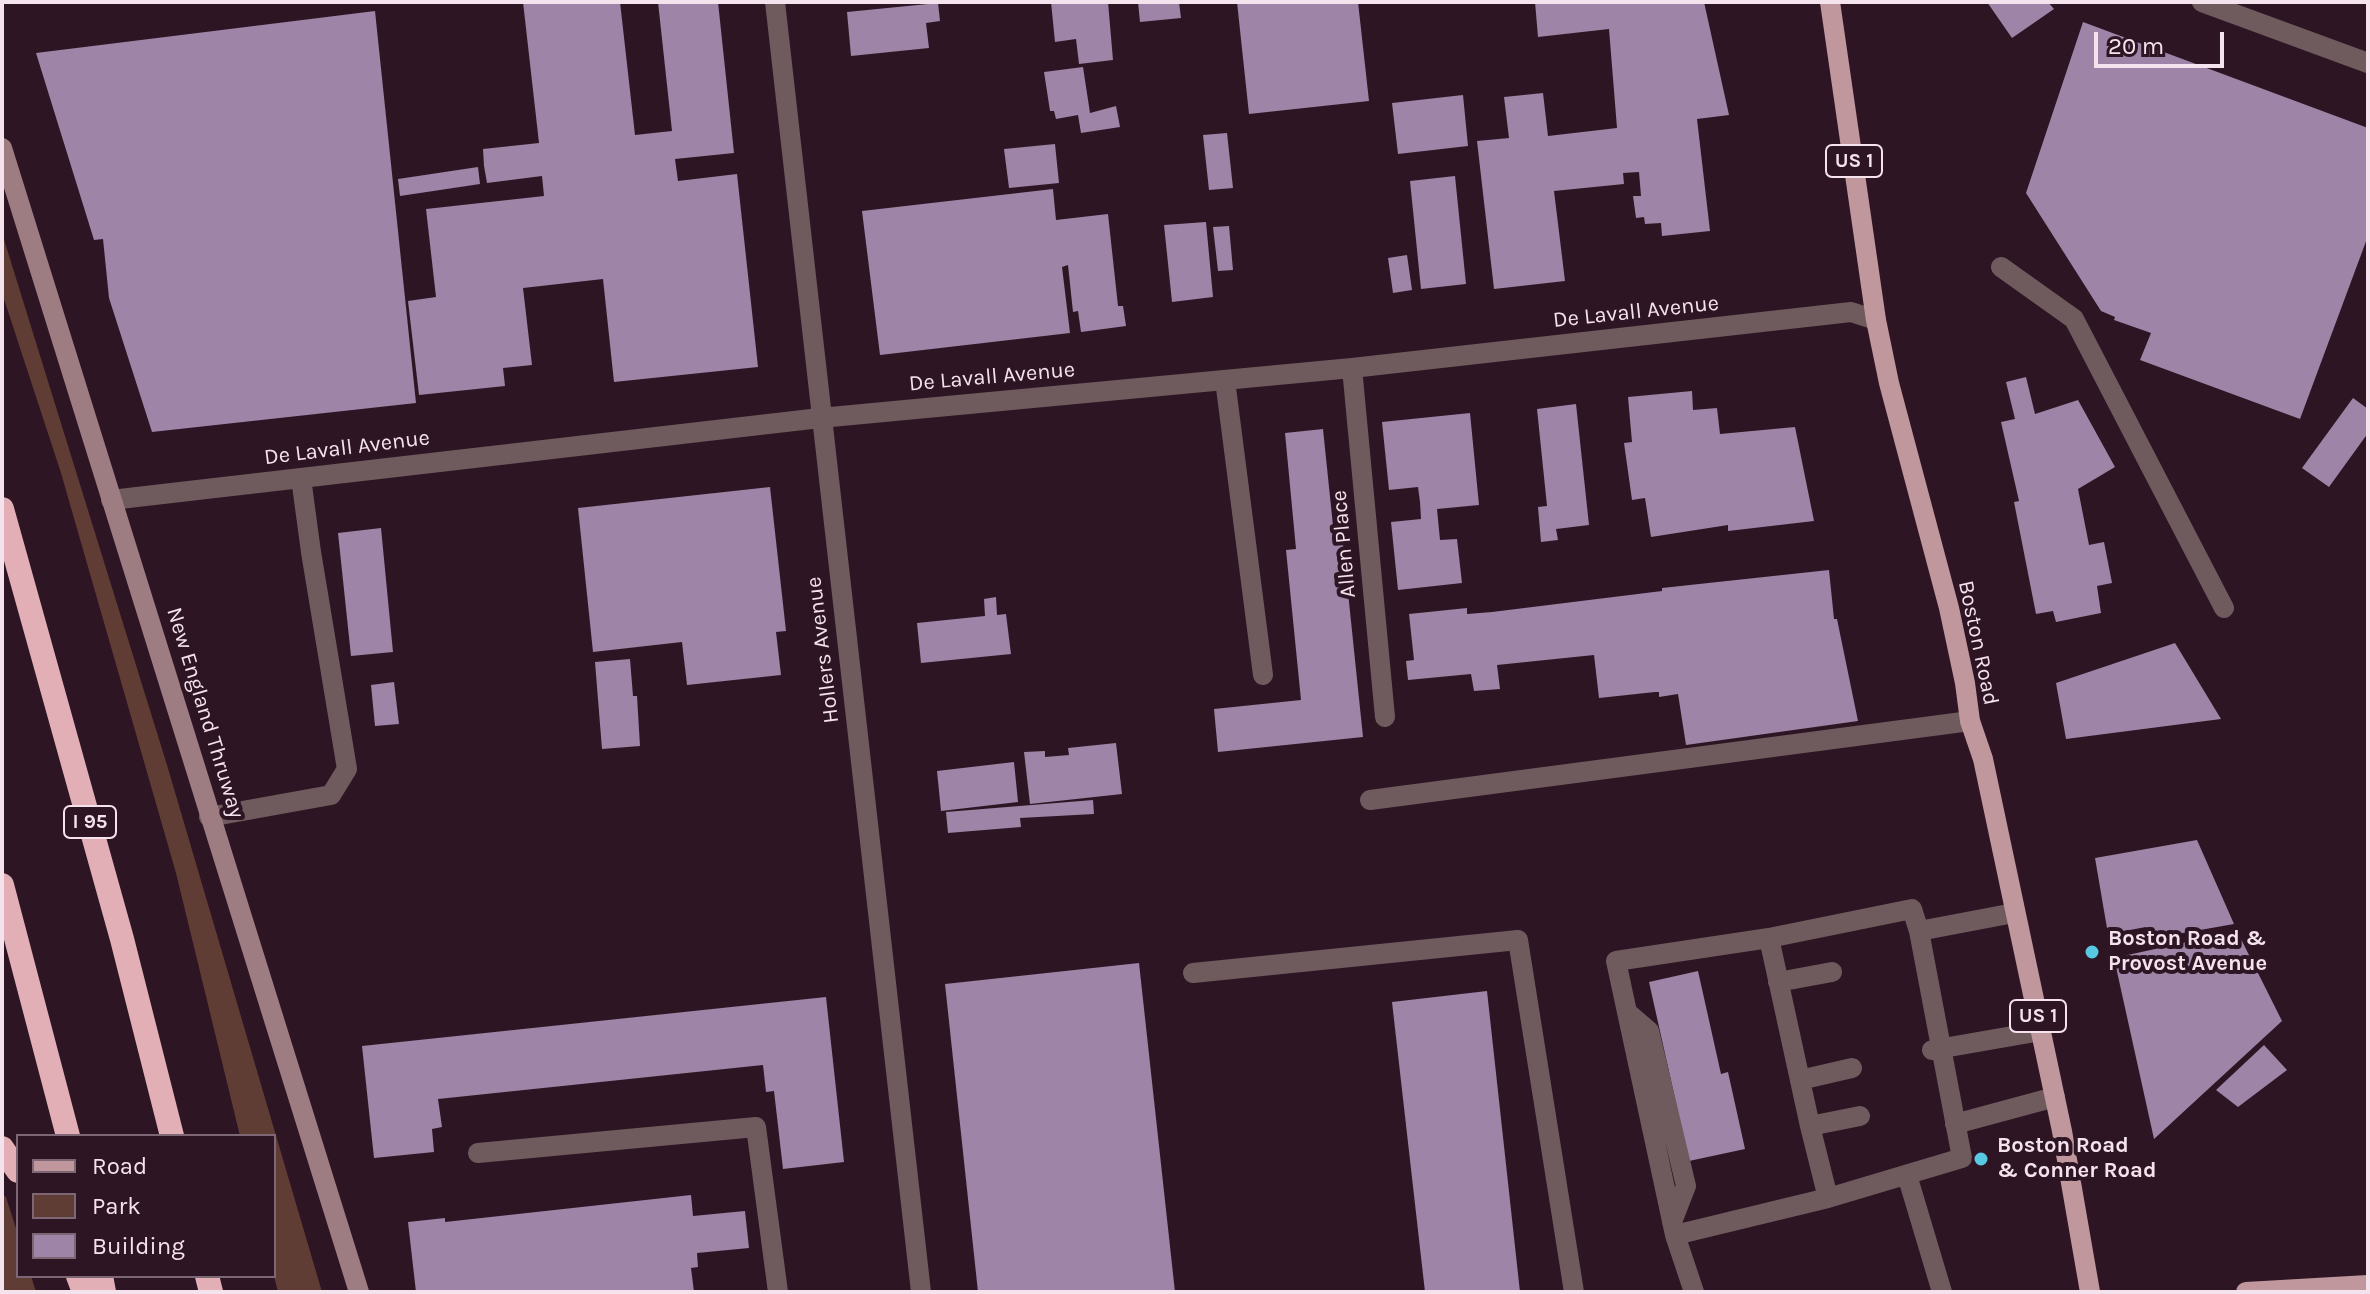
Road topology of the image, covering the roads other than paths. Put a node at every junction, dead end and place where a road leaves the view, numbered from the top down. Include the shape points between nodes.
1 (775, 2) edge
2 (1830, 2) edge
3 (2202, 2) edge
4 (2368, 63) edge
5 (2, 148) edge
6 (2001, 267) dead end
7 (1876, 320) junction
8 (1352, 368) junction
9 (1225, 380) junction
10 (820, 418) junction
11 (301, 478) junction
12 (111, 500) junction
13 (2, 509) edge
14 (2224, 608) dead end
15 (1263, 675) dead end
16 (1385, 717) dead end
17 (1970, 721) junction
18 (1370, 800) dead end
19 (209, 817) junction
20 (2, 885) edge
21 (2014, 913) junction
22 (1919, 931) junction
23 (1769, 938) junction
24 (1832, 972) dead end
25 (1193, 973) dead end
26 (1778, 982) junction
27 (2041, 1031) junction
28 (1937, 1049) junction
29 (1852, 1068) dead end
30 (1800, 1080) junction
31 (2055, 1097) junction
32 (1860, 1116) dead end
33 (1955, 1124) junction
34 (1810, 1126) junction
35 (67, 1134) edge
36 (171, 1134) edge
37 (2, 1148) edge
38 (478, 1153) dead end
39 (16, 1168) edge
40 (1907, 1175) junction
41 (1828, 1198) junction
42 (1673, 1228) junction
43 (2368, 1285) edge
44 (359, 1292) edge
45 (778, 1292) edge
46 (921, 1292) edge
47 (1574, 1292) edge
48 (1694, 1292) edge
49 (1942, 1292) edge
50 (2090, 1292) edge
51 (2246, 1292) edge

1 - 10 street, Hollers Avenue
2 - 7 main road, Boston Road / US 1
3 - 4 street
5 - 12 main road, New England Thruway
6 - 14 street via 2074,319
7 - 8 street, De Lavall Avenue via 1851,312
7 - 17 main road, Boston Road / US 1 via 1949,608
8 - 9 street, De Lavall Avenue
8 - 16 street, Allen Place
9 - 10 street, De Lavall Avenue
9 - 15 street
10 - 11 street, De Lavall Avenue
10 - 46 street, Hollers Avenue
11 - 12 street, De Lavall Avenue
11 - 19 street via 347,769 331,795
12 - 19 main road, New England Thruway
13 - 36 highway, I 95
17 - 18 street
17 - 21 main road, Boston Road / US 1 via 1981,750
19 - 44 main road, New England Thruway
20 - 35 highway
21 - 22 street
21 - 27 main road, Boston Road / US 1
22 - 23 street via 1912,909
22 - 28 street via 1917,956
23 - 26 street
23 - 42 street via 1616,961
24 - 26 street
25 - 47 street via 1518,940
26 - 30 street
27 - 28 street
27 - 31 main road, Boston Road / US 1
28 - 33 street
29 - 30 street
30 - 34 street
31 - 33 street
31 - 50 main road, Boston Road / US 1
32 - 34 street
33 - 40 street via 1962,1158
34 - 41 street
37 - 39 highway
38 - 45 street via 756,1127
40 - 41 street
40 - 49 street
41 - 42 street
42 - 48 street
43 - 51 main road

